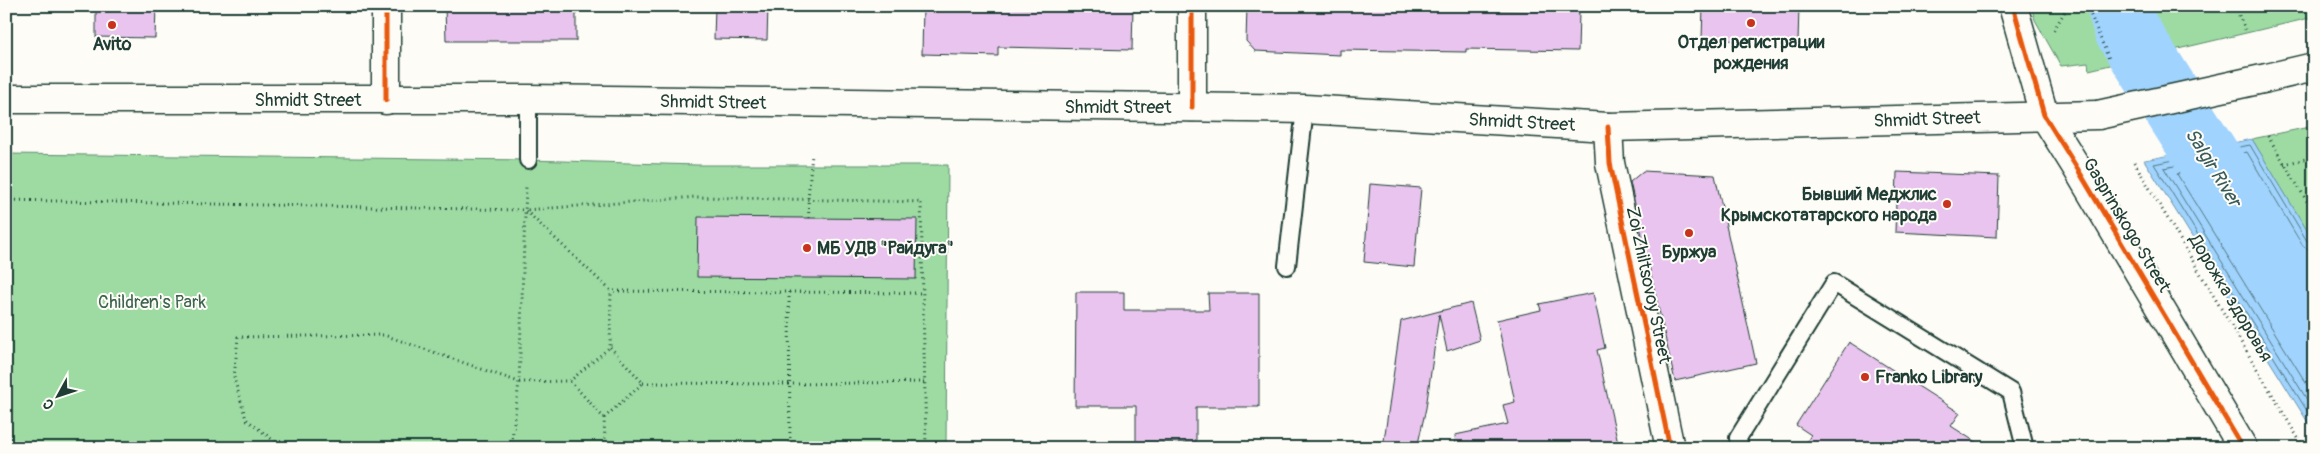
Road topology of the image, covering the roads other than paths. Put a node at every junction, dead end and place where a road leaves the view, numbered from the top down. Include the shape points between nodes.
1 (386, 6) edge
2 (1192, 6) edge
3 (2013, 6) edge
4 (2314, 67) edge
5 (6, 99) edge
6 (528, 99) junction
7 (386, 100) junction
8 (1192, 107) junction
9 (1305, 109) junction
10 (2044, 115) junction
11 (1608, 127) junction
12 (528, 160) road end
13 (1287, 266) dead end
14 (1670, 448) edge
15 (1740, 448) edge
16 (2025, 448) edge
17 (2243, 448) edge

1 - 7 main road
2 - 8 main road
3 - 10 main road, Gasprinskogo Street
4 - 10 main road, Shmidt Street, bridge via 2098,114
5 - 7 main road, Shmidt Street
6 - 7 main road, Shmidt Street
6 - 8 main road, Shmidt Street
6 - 12 lane
8 - 9 main road, Shmidt Street
9 - 11 main road, Shmidt Street
9 - 13 lane
10 - 11 main road, Shmidt Street
10 - 17 main road, Gasprinskogo Street
11 - 14 main road, Zoi Zhiltsovoy Street via 1610,163
15 - 16 lane via 1738,438 1834,283 2011,392

